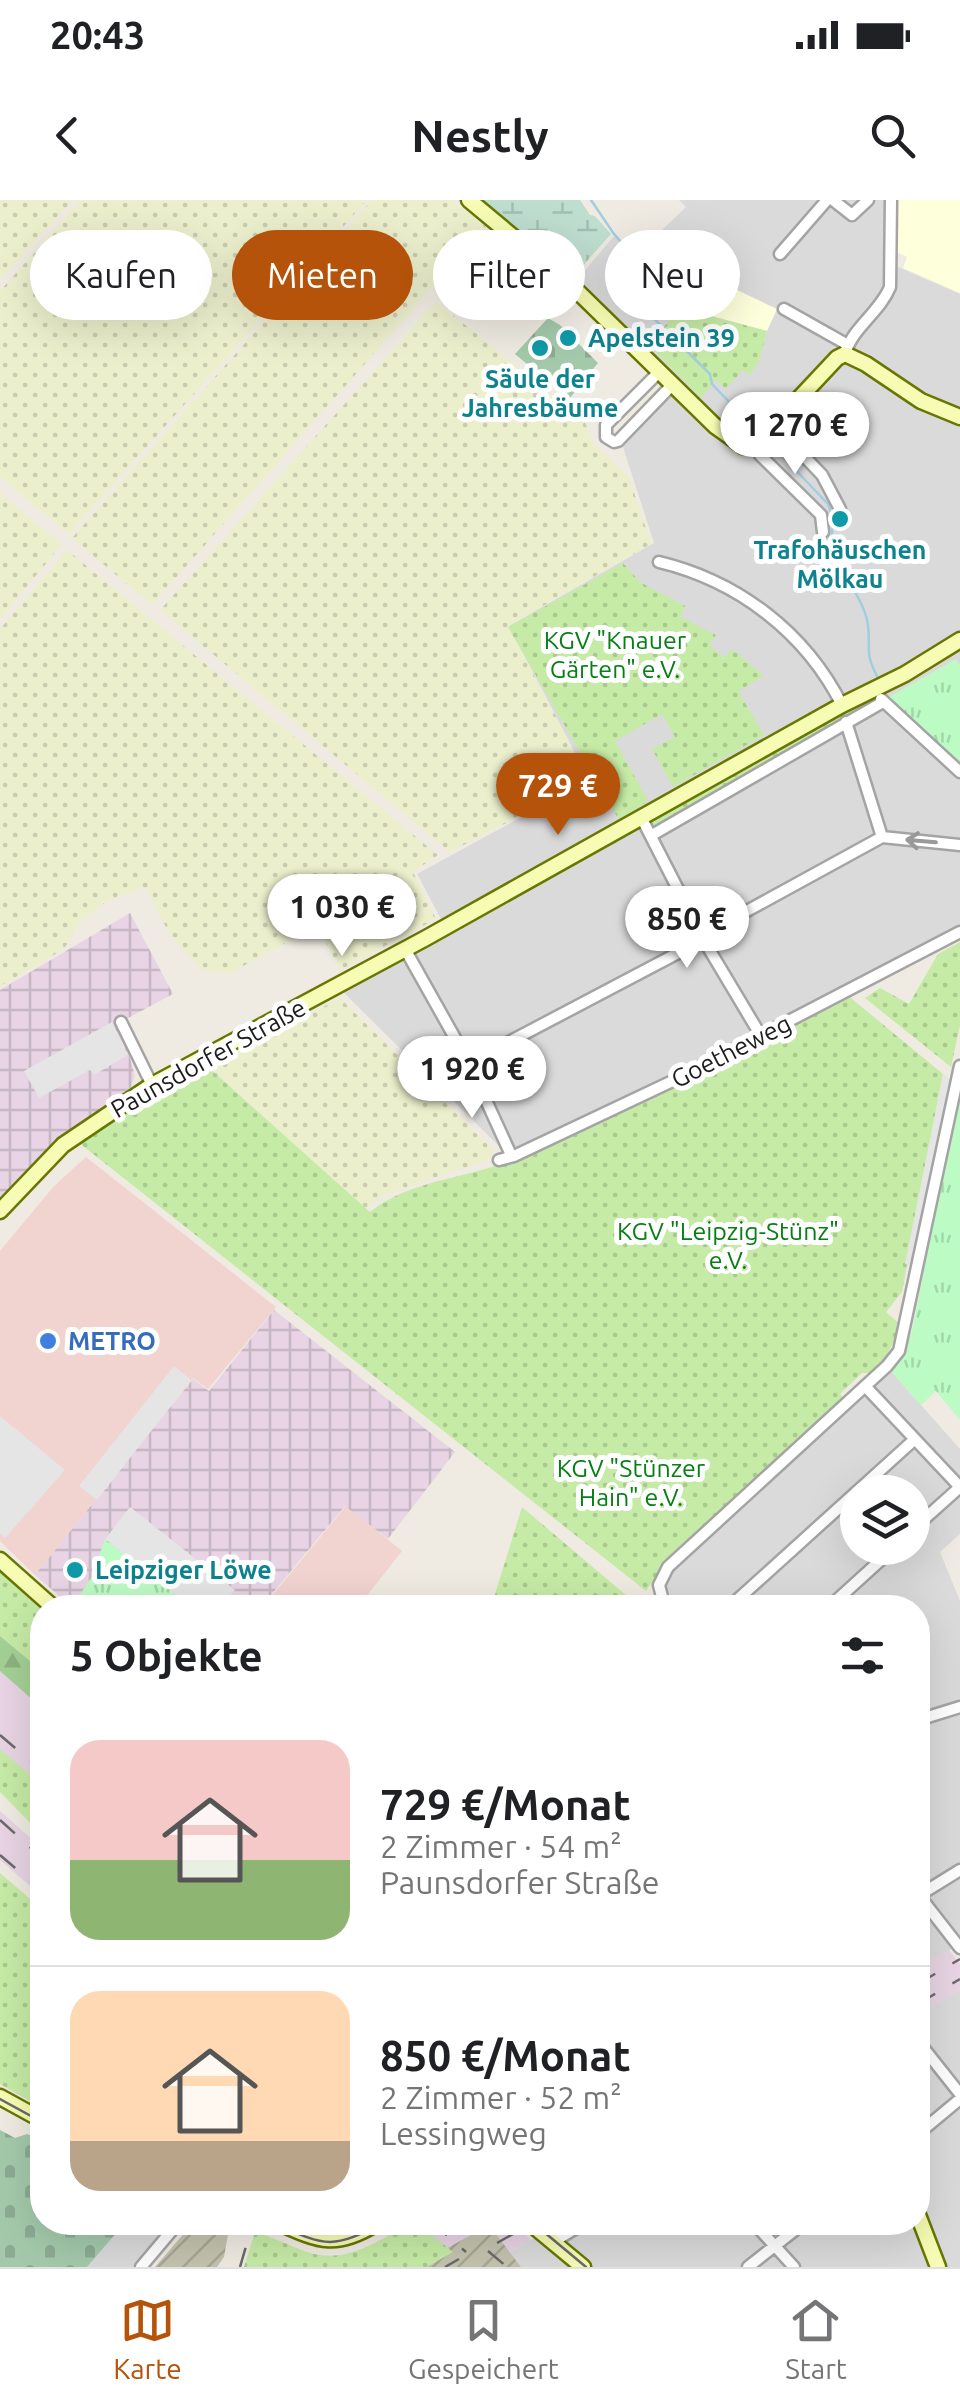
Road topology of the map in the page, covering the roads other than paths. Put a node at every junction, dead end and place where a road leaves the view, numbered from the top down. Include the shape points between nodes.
1 (469, 200) edge
2 (830, 200) edge
3 (868, 200) edge
4 (891, 200) edge
5 (780, 254) dead end
6 (784, 310) dead end
7 (846, 350) junction
8 (660, 371) junction
9 (673, 384) junction
10 (960, 417) edge
11 (763, 436) junction
12 (840, 509) dead end
13 (823, 532) dead end
14 (659, 562) dead end
15 (960, 640) edge
16 (878, 696) junction
17 (842, 705) junction
18 (846, 722) junction
19 (960, 772) edge
20 (641, 816) junction
21 (652, 835) junction
22 (882, 838) junction
23 (960, 844) edge
24 (960, 932) edge
25 (703, 935) junction
26 (405, 949) junction
27 (121, 1022) dead end
28 (760, 1036) junction
29 (469, 1062) junction
30 (960, 1066) edge
31 (152, 1085) junction
32 (0, 1211) edge
33 (866, 1386) junction
34 (915, 1439) junction
35 (960, 1487) edge
36 (930, 1514) edge
37 (0, 1560) edge
38 (875, 1565) edge
39 (39, 1595) edge
40 (663, 1595) edge
41 (743, 1595) edge
42 (842, 1595) edge
43 (960, 1707) edge
44 (930, 1716) edge
45 (960, 1870) edge
46 (930, 1888) edge
47 (930, 1910) edge
48 (960, 1948) edge
49 (930, 2058) edge
50 (0, 2097) edge
51 (960, 2097) edge
52 (30, 2113) edge
53 (930, 2123) edge
54 (168, 2235) edge
55 (309, 2235) edge
56 (355, 2235) edge
57 (545, 2235) edge
58 (565, 2235) edge
59 (764, 2235) edge
60 (789, 2235) edge
61 (926, 2235) edge
62 (554, 2242) junction
63 (775, 2246) junction
64 (141, 2267) edge
65 (583, 2267) edge
66 (748, 2267) edge
67 (794, 2267) edge
68 (938, 2267) edge

1 - 8 main road
2 - 3 street via 852,215
2 - 5 street
4 - 7 street via 890,287
6 - 7 street
7 - 10 main road via 922,402
7 - 11 main road
8 - 9 main road
8 - 9 street via 606,425 606,437 618,441
9 - 11 main road via 736,442 743,446
11 - 12 street via 779,430 822,476
11 - 13 street via 760,455 820,515
14 - 17 street via 717,582 765,612 796,639
15 - 16 main road, Paunsdorfer Straße
16 - 17 main road, Paunsdorfer Straße
16 - 18 street, Paunsdorfer Straße
16 - 19 street
17 - 20 main road, Paunsdorfer Straße
18 - 21 street, Paunsdorfer Straße
18 - 22 street
20 - 21 street
20 - 26 main road, Paunsdorfer Straße
21 - 25 street
23 -> 22 street
22 - 25 street
24 - 28 street, Goetheweg
25 - 28 street
25 - 29 street
26 - 29 street
26 - 31 main road, Paunsdorfer Straße
27 - 31 street
28 - 29 street, Goetheweg via 505,1158
30 - 33 street via 906,1330 894,1358
31 - 32 main road, Paunsdorfer Straße via 63,1145
33 - 34 street
33 - 40 street via 668,1567 659,1585
34 - 35 street
34 - 41 street
35 - 36 street
37 - 39 main road
38 - 42 street
43 - 44 street
45 - 46 street
47 - 48 street
49 - 51 street
50 - 52 main road
51 - 53 street
54 - 64 street
55 - 56 main road
57 - 62 main road
58 - 62 street
59 - 63 street
60 - 63 street
61 - 68 main road
62 - 65 main road
63 - 66 street
63 - 67 street

